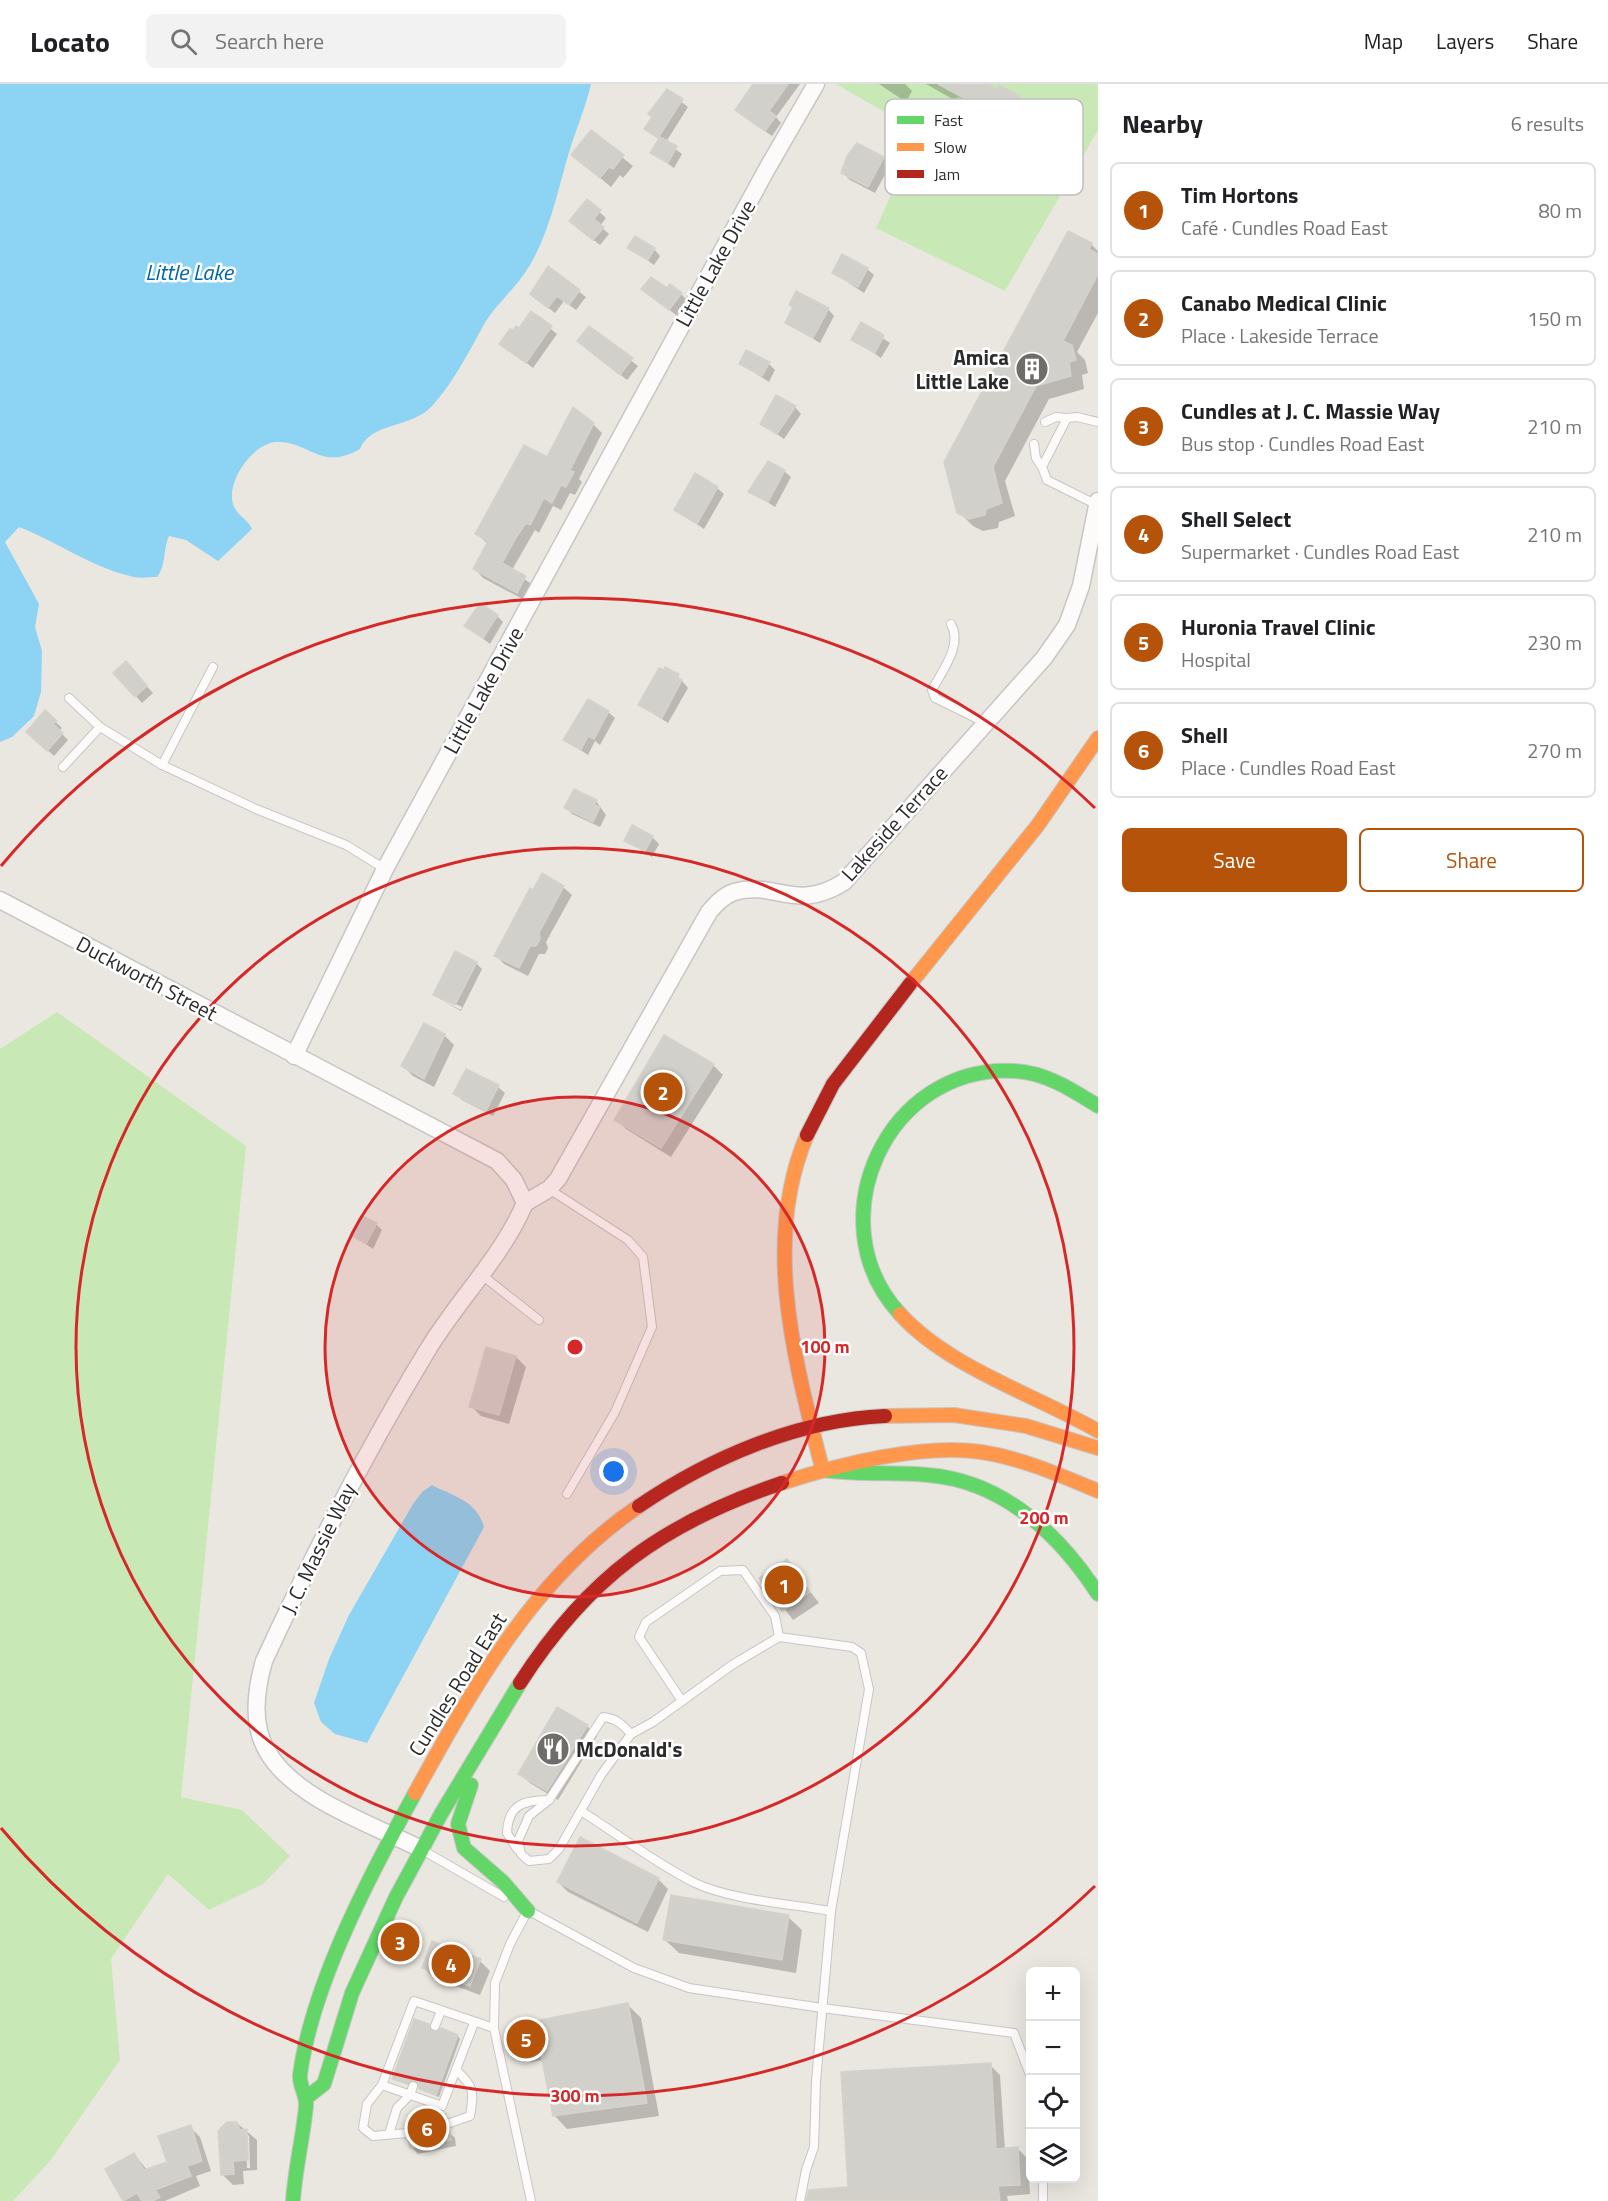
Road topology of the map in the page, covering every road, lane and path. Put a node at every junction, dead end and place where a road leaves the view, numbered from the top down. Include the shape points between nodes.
1 (816, 84) edge
2 (1067, 418) junction
3 (1045, 422) dead end
4 (1098, 422) edge
5 (1034, 444) dead end
6 (1042, 467) junction
7 (1098, 503) edge
8 (951, 624) dead end
9 (213, 667) dead end
10 (69, 698) dead end
11 (984, 722) junction
12 (100, 727) junction
13 (1098, 738) edge
14 (162, 765) junction
15 (63, 767) dead end
16 (385, 869) junction
17 (0, 900) edge
18 (294, 1056) junction
19 (1098, 1106) edge
20 (549, 1189) junction
21 (525, 1203) junction
22 (483, 1276) junction
23 (538, 1320) dead end
24 (812, 1427) junction
25 (1098, 1431) edge
26 (1098, 1448) edge
27 (823, 1470) junction
28 (1098, 1491) edge
29 (567, 1494) dead end
30 (1098, 1594) edge
31 (779, 1637) junction
32 (682, 1701) junction
33 (488, 1734) junction
34 (631, 1734) junction
35 (549, 1800) junction
36 (581, 1811) junction
37 (392, 1834) junction
38 (518, 1847) junction
39 (421, 1849) junction
40 (528, 1911) junction
41 (831, 1911) junction
42 (822, 2008) junction
43 (441, 2011) junction
44 (474, 2024) junction
45 (435, 2026) dead end
46 (494, 2028) junction
47 (1026, 2064) edge
48 (456, 2070) junction
49 (382, 2085) junction
50 (411, 2091) junction
51 (306, 2098) junction
52 (447, 2124) dead end
53 (407, 2133) dead end
54 (389, 2134) junction
55 (1043, 2183) edge
56 (293, 2201) edge
57 (531, 2201) edge
58 (800, 2201) edge
59 (1043, 2201) edge

1 - 16 street, Little Lake Drive
2 - 3 lane
2 - 4 lane
2 - 6 lane
5 - 6 lane
6 - 7 lane via 1047,480
7 - 11 street, Lakeside Terrace via 1081,586 1067,625 1044,658
8 - 11 lane via 956,633 953,650 932,690 935,698
9 - 14 lane
10 - 12 lane
11 - 20 street, Lakeside Terrace via 844,882 810,896 752,890 722,898 709,912 626,1062
12 - 14 lane
12 - 15 lane
13 - 24 main road via 1050,812 842,1066 825,1093 796,1158 784,1260 790,1314
14 - 16 lane via 346,845
16 - 18 street, Little Lake Drive
17 - 18 street, Duckworth Street
18 - 21 street via 497,1161 514,1180
19 - 25 main road via 1068,1086 1037,1075 991,1071 945,1084 904,1112 884,1138 864,1187 861,1221 867,1255 879,1287 913,1327 954,1355
20 - 21 street, Lakeside Terrace
20 - 29 lane via 628,1240 643,1257 652,1328 615,1412
21 - 22 street, J. C. Massie Way via 513,1230
22 - 23 lane
22 - 37 street, J. C. Massie Way via 429,1348 352,1480 264,1661 256,1689 260,1733 266,1751 281,1769 322,1801
24 - 26 main road via 863,1417 944,1412 1022,1422
24 - 27 main road
24 - 37 main road, Cundles Road East via 742,1447 678,1478 584,1548 539,1596 510,1635
27 - 28 main road via 916,1453 963,1450 1018,1462
27 - 30 main road via 852,1476 931,1475 972,1484 995,1494 1035,1519 1062,1543
27 - 33 main road via 736,1498 671,1531 600,1583 528,1668
31 - 32 lane
31 - 32 lane via 775,1616 743,1570 720,1571 646,1622 639,1637
31 - 41 lane via 852,1647 861,1653 866,1664 869,1689
32 - 34 lane
33 - 39 main road
33 - 40 main road via 462,1807 461,1838 471,1856 504,1882
34 - 35 lane via 621,1724 603,1717
34 - 36 lane
35 - 38 lane via 529,1816
35 - 38 lane via 519,1805 510,1813 507,1833
36 - 38 lane via 559,1850 549,1859 529,1861
36 - 41 lane via 696,1883 720,1892
37 - 39 street, J. C. Massie Way
37 - 51 main road, Cundles Road East via 340,1944 316,2007 298,2080
39 - 40 lane
39 - 51 main road via 379,1931 343,2018 323,2087
40 - 42 lane via 660,1980
40 - 46 lane via 495,1983
41 - 42 lane
42 - 47 lane via 1014,2033
42 - 58 lane via 814,2147
43 - 44 lane
43 - 45 lane
43 - 49 lane via 414,2001
44 - 46 lane
44 - 48 lane
46 - 57 lane
48 - 50 lane via 442,2106
48 - 52 lane via 471,2083 470,2116
49 - 50 lane
49 - 54 lane via 367,2104 363,2128 373,2136
50 - 54 lane via 397,2108
51 - 56 main road, Cundles Road East
53 - 54 lane
55 - 59 lane

